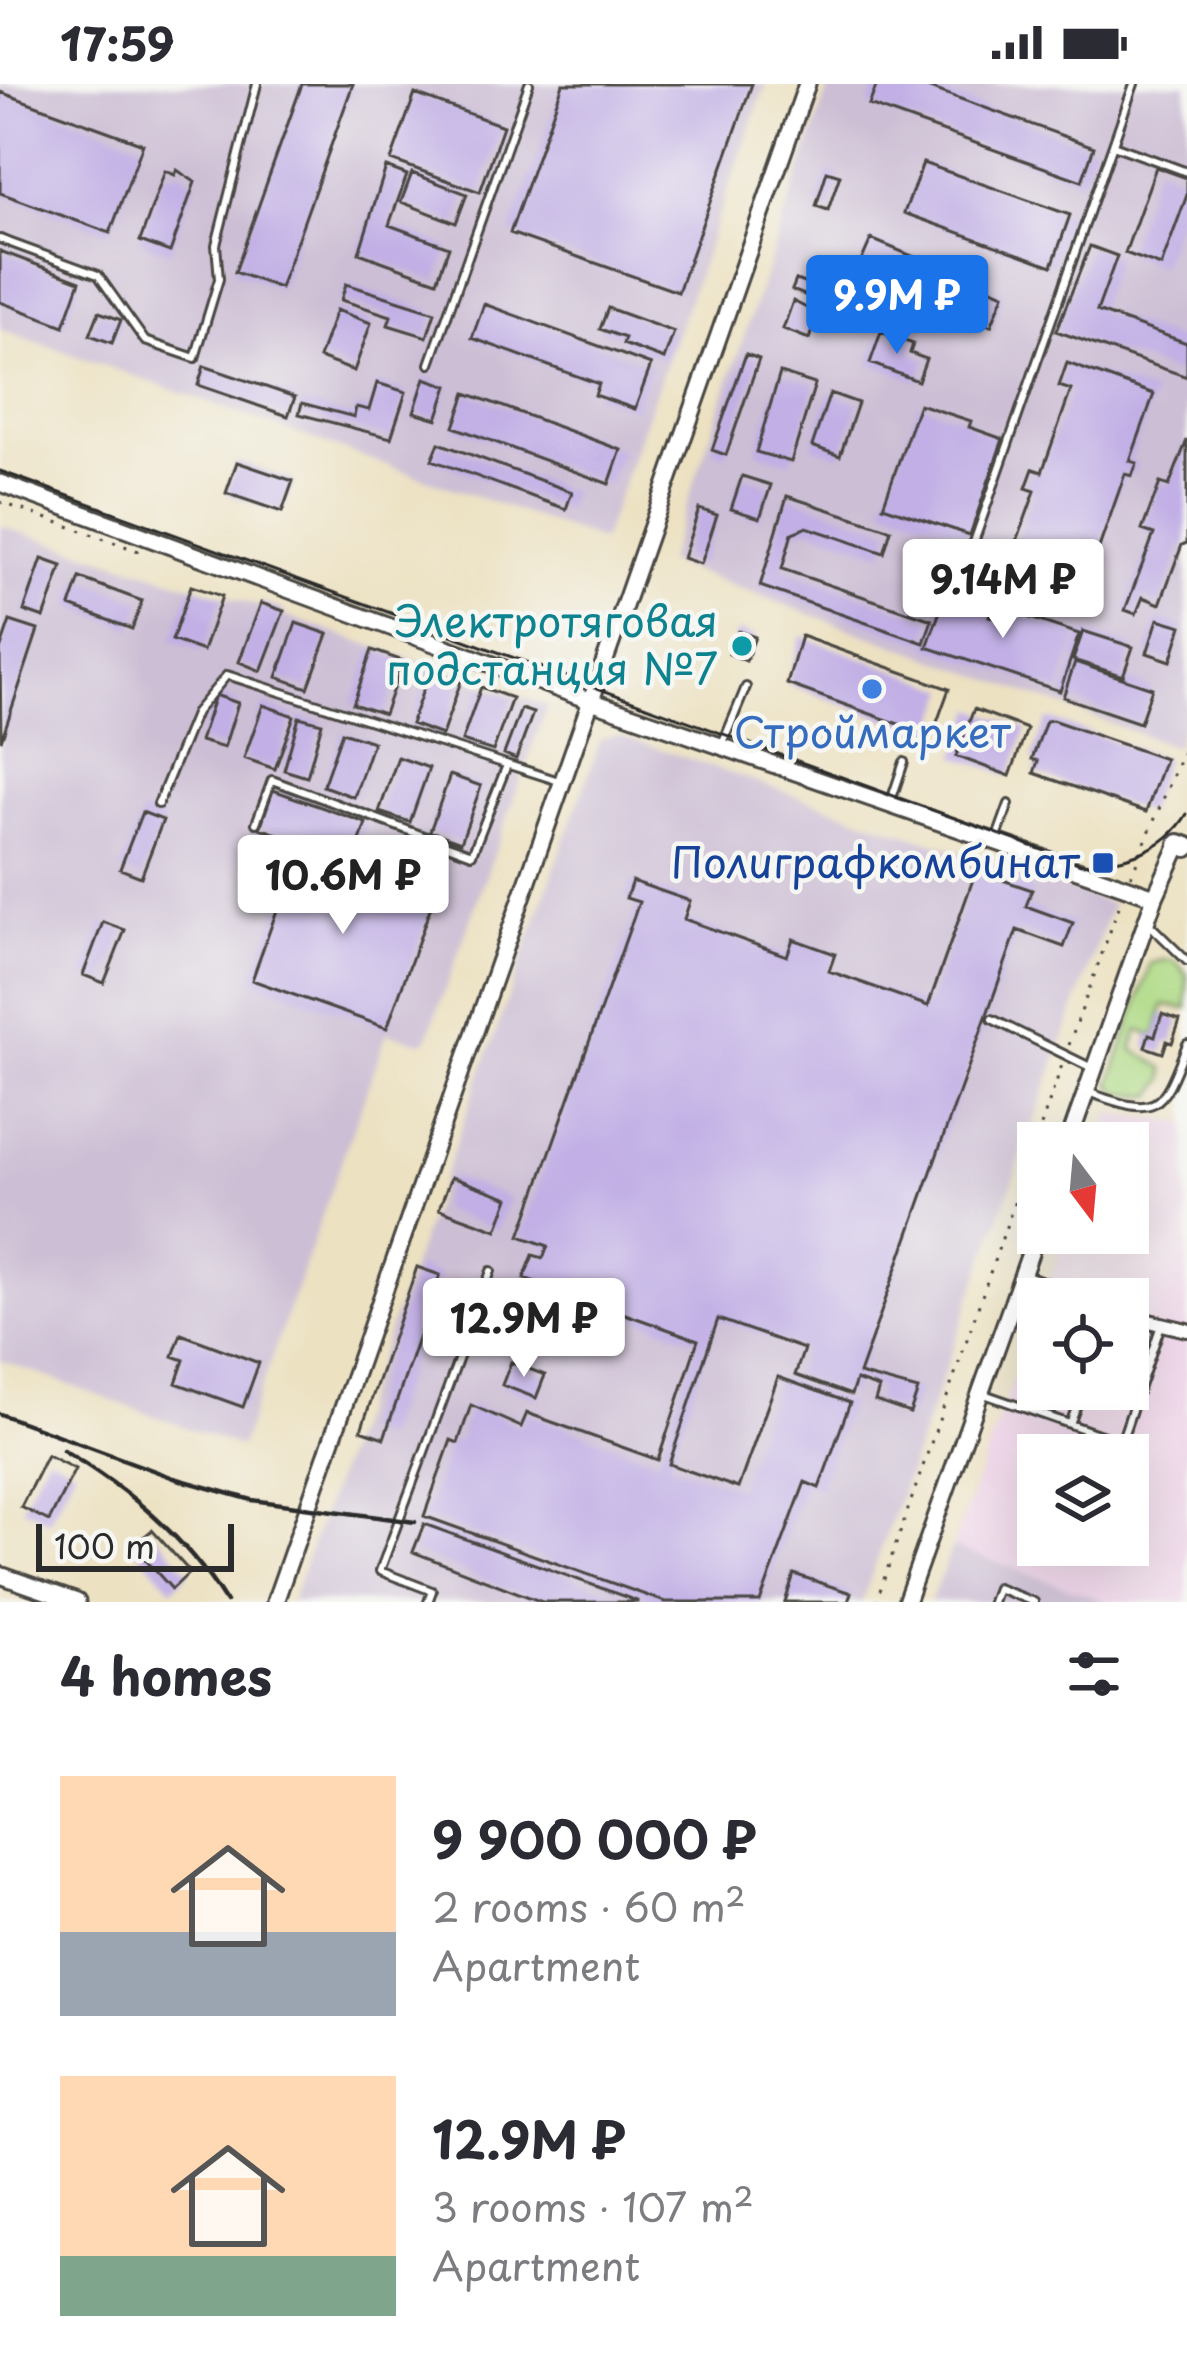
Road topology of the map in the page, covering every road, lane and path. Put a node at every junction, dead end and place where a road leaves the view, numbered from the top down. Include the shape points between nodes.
1 (257, 84) edge
2 (529, 84) edge
3 (806, 84) edge
4 (1134, 84) edge
5 (1113, 145) junction
6 (1187, 172) edge
7 (0, 239) edge
8 (430, 364) dead end
9 (0, 483) edge
10 (923, 596) dead end
11 (746, 687) dead end
12 (590, 701) junction
13 (1187, 742) edge
14 (721, 747) junction
15 (904, 762) dead end
16 (507, 765) junction
17 (562, 783) junction
18 (158, 804) dead end
19 (1009, 804) dead end
20 (890, 805) junction
21 (256, 823) dead end
22 (995, 842) junction
23 (1183, 846) edge
24 (1126, 887) junction
25 (1155, 896) junction
26 (1147, 922) junction
27 (1187, 961) edge
28 (992, 1019) dead end
29 (1187, 1045) edge
30 (1065, 1055) junction
31 (1093, 1068) junction
32 (1085, 1091) junction
33 (1075, 1122) edge
34 (1030, 1254) edge
35 (491, 1271) dead end
36 (1023, 1276) junction
37 (1028, 1278) edge
38 (1149, 1321) edge
39 (1162, 1324) junction
40 (1187, 1330) edge
41 (981, 1393) junction
42 (1075, 1410) edge
43 (1070, 1424) junction
44 (1084, 1429) junction
45 (1090, 1434) edge
46 (0, 1575) edge
47 (77, 1602) edge
48 (275, 1602) edge
49 (428, 1602) edge
50 (876, 1602) edge
51 (906, 1602) edge
52 (992, 1602) edge
53 (1034, 1602) edge

1 - 7 lane via 195,358 145,341 98,275
2 - 8 lane
3 - 12 street
4 - 5 lane
5 - 6 lane
5 - 10 lane via 973,545 959,568
9 - 12 street
11 - 14 lane
12 - 14 street
12 - 17 street
13 - 24 path
14 - 20 street
15 - 20 lane
16 - 17 lane
16 - 18 lane via 227,675 196,712
16 - 21 lane via 472,854 272,781
17 - 48 street
19 - 22 lane
20 - 22 street
22 - 24 street
23 - 25 street
24 - 25 street
24 - 30 path
25 - 26 street
26 - 27 lane
26 - 31 street
28 - 30 lane
29 - 32 lane via 1166,1098 1152,1106
30 - 31 lane
30 - 50 path
31 - 32 street
32 - 33 street
34 - 36 street
35 - 49 lane via 380,1571 432,1591
36 - 37 street
36 - 41 street
38 - 39 street
39 - 40 street
39 - 44 lane via 1120,1442
41 - 43 lane
41 - 51 street
42 - 43 lane
43 - 44 lane
44 - 45 lane
46 - 47 street
52 - 53 lane via 997,1588

